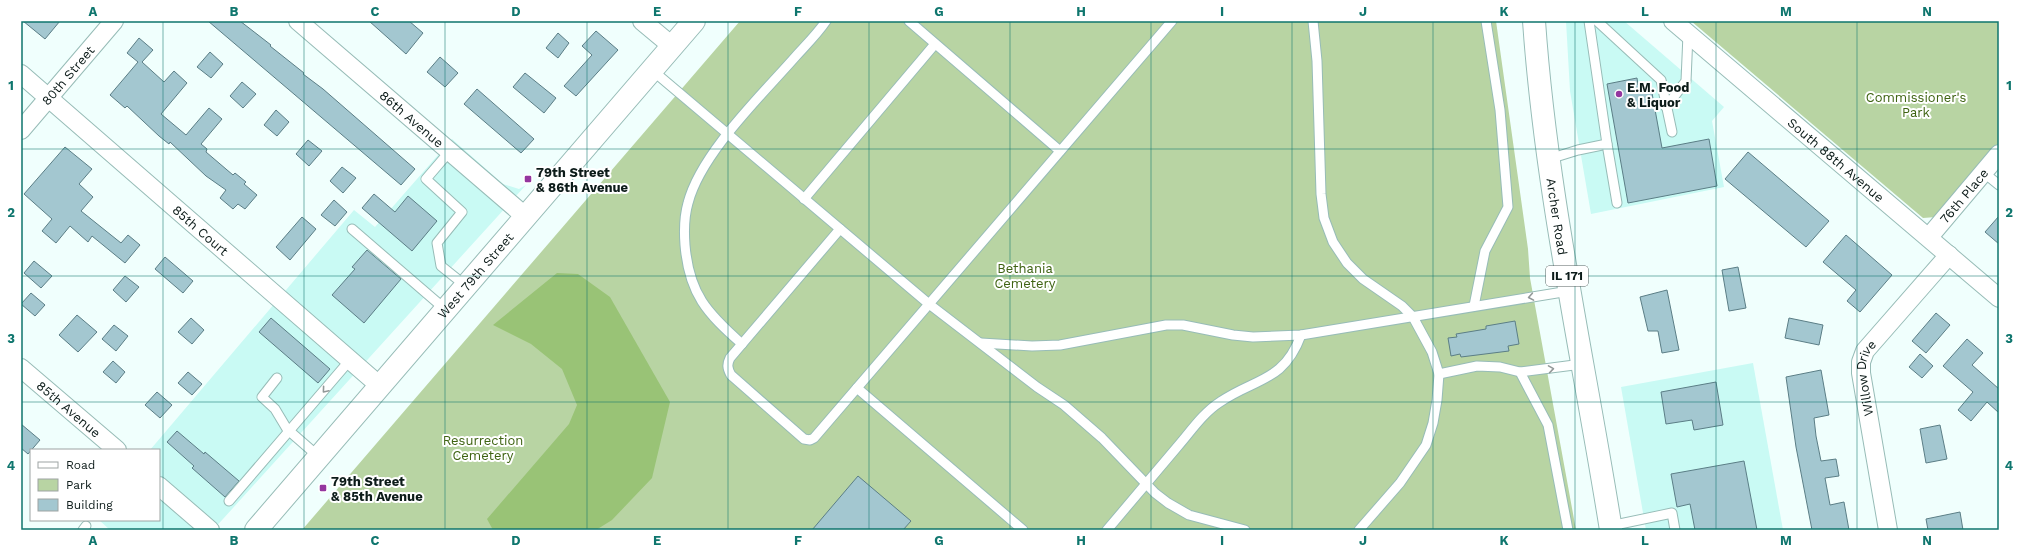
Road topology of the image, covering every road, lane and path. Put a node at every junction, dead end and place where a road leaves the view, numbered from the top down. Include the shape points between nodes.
1 (114, 21) edge
2 (298, 21) edge
3 (642, 21) edge
4 (694, 21) edge
5 (909, 21) edge
6 (1172, 21) edge
7 (1313, 21) edge
8 (1486, 21) edge
9 (1534, 21) edge
10 (1589, 21) edge
11 (1596, 21) edge
12 (1673, 21) edge
13 (826, 22) edge
14 (1688, 34) junction
15 (935, 44) junction
16 (672, 46) junction
17 (652, 70) junction
18 (21, 74) edge
19 (48, 98) junction
20 (1666, 107) junction
21 (21, 130) edge
22 (1672, 132) dead end
23 (728, 134) junction
24 (1607, 144) junction
25 (450, 151) junction
26 (1060, 151) junction
27 (1999, 154) edge
28 (1548, 159) junction
29 (1984, 172) junction
30 (1999, 185) edge
31 (804, 199) junction
32 (1617, 203) dead end
33 (526, 216) junction
34 (840, 229) junction
35 (352, 230) dead end
36 (1929, 237) junction
37 (1949, 255) junction
38 (466, 286) junction
39 (1569, 291) junction
40 (1998, 294) edge
41 (929, 304) junction
42 (1474, 306) junction
43 (446, 310) junction
44 (1413, 317) junction
45 (1301, 335) junction
46 (981, 343) junction
47 (742, 344) junction
48 (350, 360) junction
49 (1582, 364) junction
50 (21, 368) edge
51 (1520, 372) junction
52 (1438, 374) junction
53 (277, 378) dead end
54 (380, 386) junction
55 (857, 388) junction
56 (290, 432) junction
57 (115, 449) edge
58 (320, 457) junction
59 (1146, 484) junction
60 (160, 487) edge
61 (229, 501) dead end
62 (1611, 528) edge
63 (210, 530) edge
64 (256, 530) edge
65 (1023, 530) edge
66 (1107, 530) edge
67 (1245, 530) edge
68 (1359, 530) edge
69 (1568, 530) edge
70 (1675, 530) edge
71 (1888, 530) edge

1 - 19 street, 80th Street
2 - 25 street, 86th Avenue
3 - 16 street
4 - 16 main road, West 79th Street
5 - 15 lane
6 - 26 lane
7 - 44 lane via 1324,218 1333,242 1347,263 1363,279 1402,306
8 - 42 lane via 1500,110 1508,207 1485,250
9 - 28 main road, Archer Road / IL 171
10 - 24 lane
11 - 20 lane via 1661,80
12 - 14 street, South 88th Avenue
13 - 23 lane
14 - 20 lane via 1686,81
14 - 36 street, South 88th Avenue
15 - 26 lane
15 - 31 lane
16 - 17 main road, West 79th Street
17 - 23 lane
17 - 33 main road, West 79th Street
18 - 19 street, 85th Court
19 - 21 street, 80th Street
19 - 48 street, 85th Court
20 - 22 lane
23 - 31 lane
23 - 47 lane via 695,183 687,204 684,229 691,282 702,302 719,323
24 - 28 lane
24 - 32 lane
25 - 33 street, 86th Avenue
25 - 38 lane via 426,179 462,212 437,243 441,266
26 - 41 lane
27 - 29 street, 76th Place
28 - 39 main road, Archer Road / IL 171
29 - 30 lane
29 - 36 street, 76th Place
31 - 34 lane
33 - 38 main road, West 79th Street
34 - 41 lane
34 - 47 lane
35 - 43 lane
36 - 37 street, South 88th Avenue
37 - 40 street, South 88th Avenue
37 - 71 street, Willow Drive via 1866,351 1861,362
38 - 43 main road, West 79th Street
39 -> 42 lane
39 - 49 main road, Archer Road / IL 171
41 - 46 lane
41 - 55 lane
42 - 44 lane
43 - 54 main road, West 79th Street
44 - 45 lane
44 - 52 lane via 1432,352
45 - 46 lane via 1253,337 1183,325 1166,325 1060,345
45 - 59 lane via 1296,350 1284,366 1260,382 1229,396 1206,414
46 - 59 lane via 1084,422
47 - 55 lane via 730,358 728,370 804,438 814,438
48 - 54 street, 85th Court
48 -> 56 lane
51 -> 49 lane
49 - 62 main road, Archer Road / IL 171
50 - 57 street, 85th Avenue
51 - 52 lane via 1500,367 1477,366
51 - 69 lane via 1548,425
52 - 68 lane via 1434,416 1426,445 1400,483
53 - 56 lane via 262,397 275,409
54 - 58 main road, West 79th Street
55 - 65 lane
56 - 58 lane
56 - 61 lane
58 - 64 main road, West 79th Street
59 - 66 lane
59 - 67 lane via 1168,503 1189,515
60 - 63 street
62 - 70 lane via 1672,512

